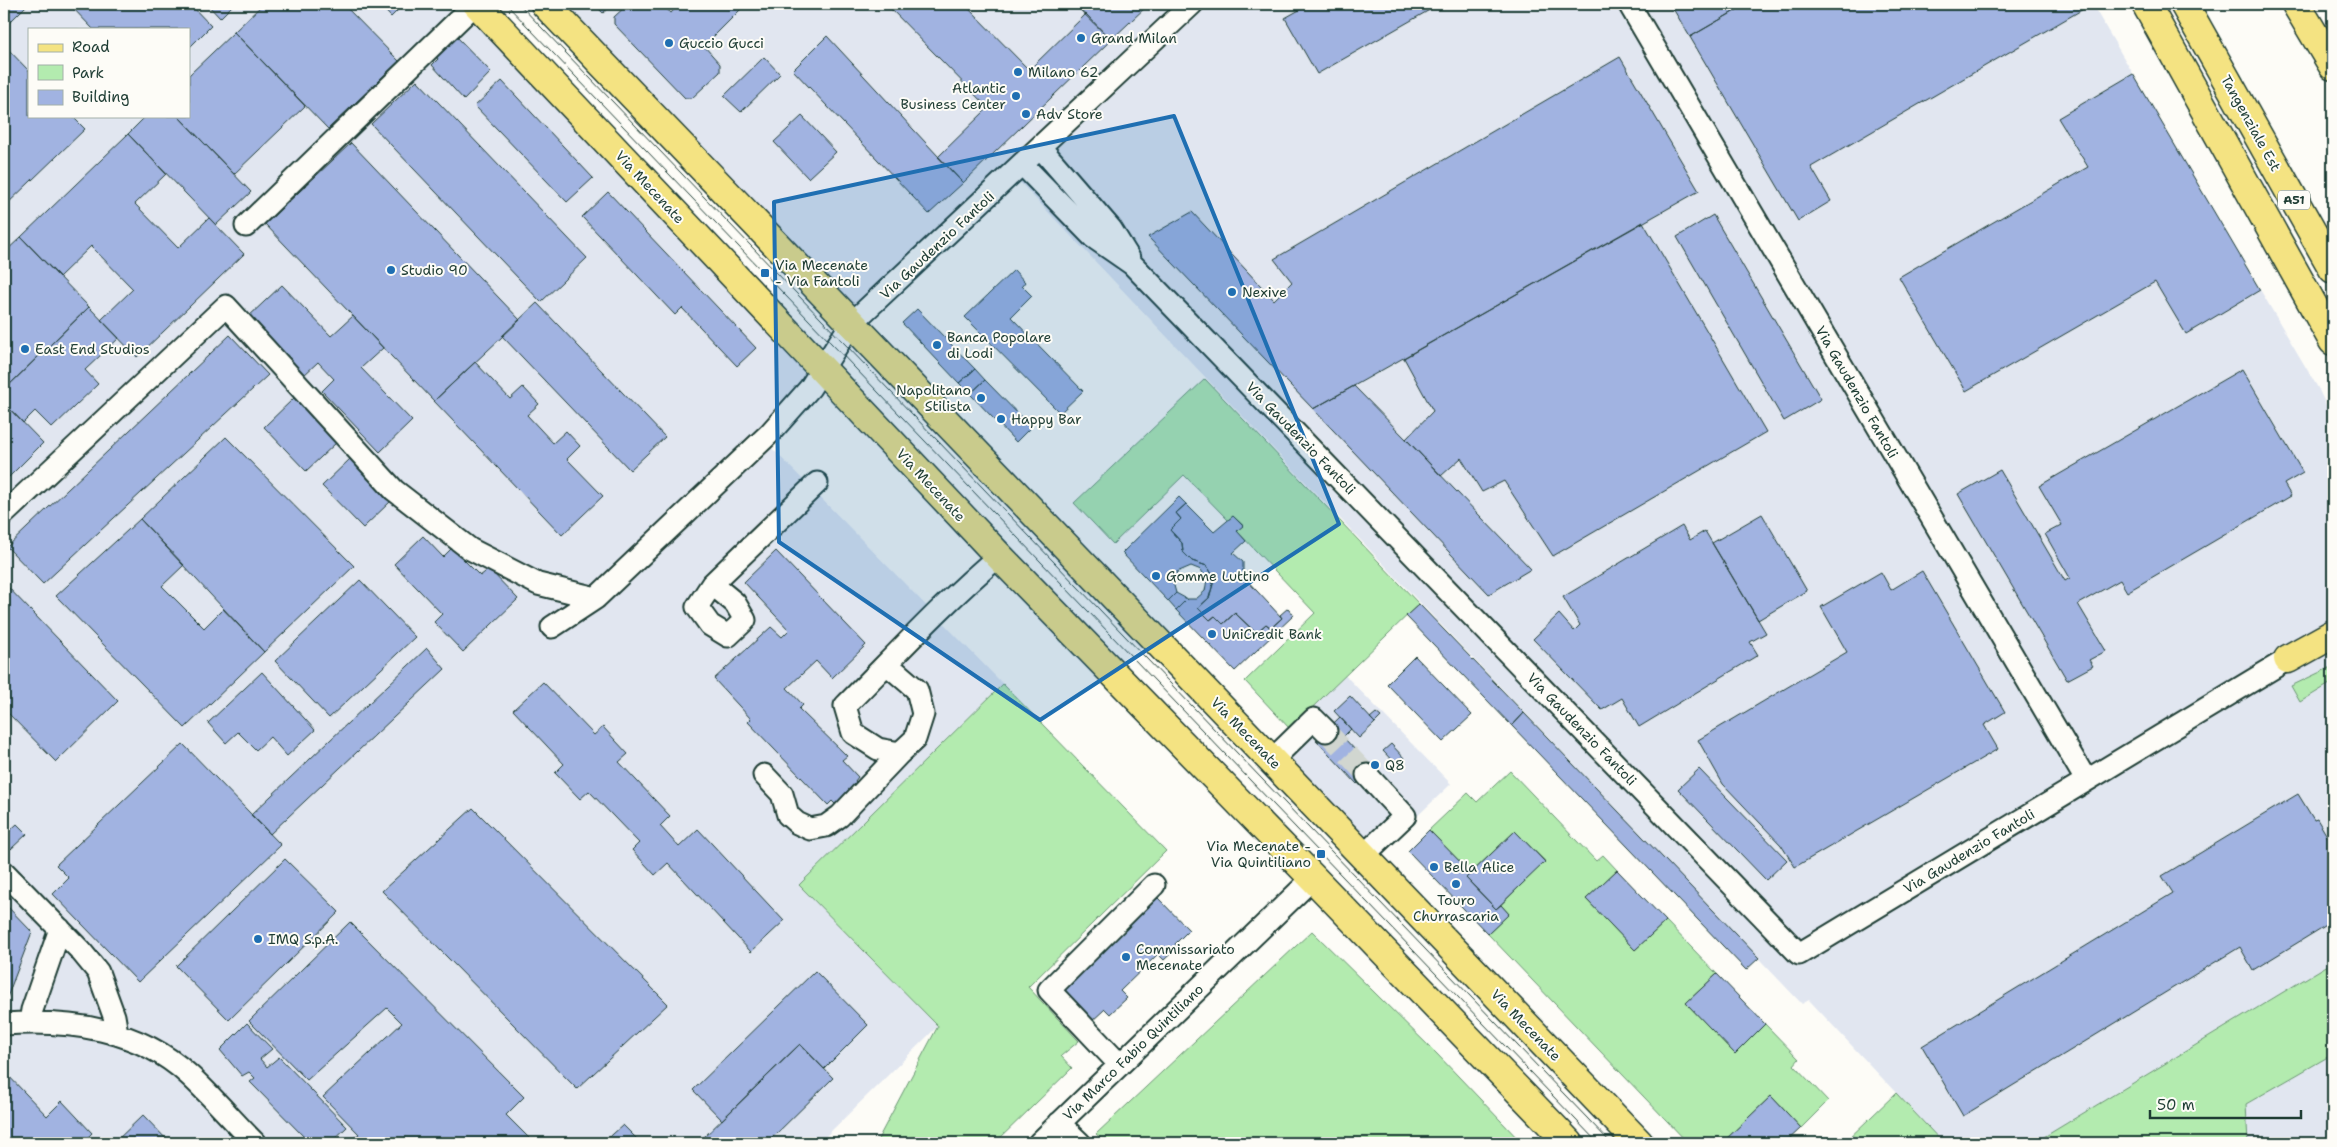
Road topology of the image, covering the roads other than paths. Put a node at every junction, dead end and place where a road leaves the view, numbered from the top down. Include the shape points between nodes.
1 (476, 4) edge
2 (545, 4) edge
3 (1192, 4) edge
4 (1629, 4) edge
5 (2146, 4) edge
6 (2184, 4) edge
7 (2296, 4) edge
8 (2333, 66) edge
9 (1040, 147) junction
10 (1022, 164) junction
11 (246, 226) dead end
12 (1132, 264) junction
13 (2333, 268) edge
14 (851, 324) junction
15 (2333, 341) edge
16 (822, 370) junction
17 (817, 483) dead end
18 (4, 514) edge
19 (999, 556) junction
20 (712, 584) dead end
21 (596, 598) junction
22 (552, 627) dead end
23 (2333, 634) edge
24 (2333, 645) edge
25 (2288, 659) junction
26 (887, 664) junction
27 (1320, 725) dead end
28 (900, 753) junction
29 (1272, 760) junction
30 (764, 775) dead end
31 (1367, 775) tunnel mouth
32 (2086, 780) junction
33 (1364, 856) junction
34 (4, 872) edge
35 (1313, 878) junction
36 (1154, 885) dead end
37 (60, 929) junction
38 (30, 1022) junction
39 (4, 1024) edge
40 (117, 1033) junction
41 (1120, 1065) junction
42 (1059, 1123) junction
43 (255, 1143) edge
44 (1039, 1143) edge
45 (1080, 1143) edge
46 (1569, 1143) edge
47 (1639, 1143) edge

1 - 11 street
1 - 16 main road, Via Mecenate
2 - 14 main road, Via Mecenate
3 - 9 street, Via Gaudenzio Fantoli
4 - 32 street, Via Gaudenzio Fantoli
5 - 15 main road
6 - 13 main road, Tangenziale Est / A51
7 - 8 main road
9 - 10 street, Via Gaudenzio Fantoli
9 - 12 street, Via Gaudenzio Fantoli via 1111,228
10 - 12 street, Via Gaudenzio Fantoli via 1093,237
10 - 14 street, Via Gaudenzio Fantoli
12 - 32 street, Via Gaudenzio Fantoli via 1799,954
14 - 16 street
14 - 29 main road, Via Mecenate
16 - 19 main road, Via Mecenate
16 - 21 street via 770,433
17 - 20 street
18 - 21 street via 226,306 394,490 470,548 538,584
19 - 26 street
19 - 35 main road, Via Mecenate
21 - 22 street
23 - 25 main road
24 - 25 main road
25 - 32 street, Via Gaudenzio Fantoli
26 - 28 street via 917,690 923,714 915,739
26 - 28 street via 845,706 853,733 878,749
27 - 29 street
28 - 30 street via 840,816 826,826 810,829 796,823 788,814 782,794
29 - 33 main road, Via Mecenate
31 - 33 street via 1405,816
33 - 47 main road, Via Mecenate
34 - 37 street
35 - 41 street, Via Marco Fabio Quintiliano
35 - 46 main road, Via Mecenate
36 - 41 street via 1049,990
37 - 38 street
37 - 40 street via 98,972
38 - 39 street
38 - 40 street
40 - 43 street via 145,1044 188,1074
41 - 42 street, Via Marco Fabio Quintiliano
42 - 44 street, Via Marco Fabio Quintiliano
42 - 45 street

